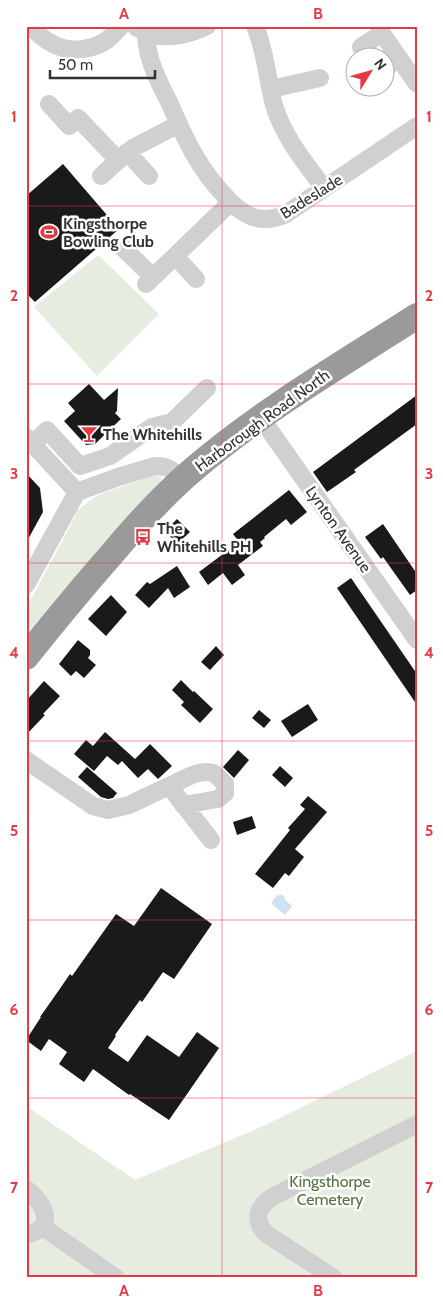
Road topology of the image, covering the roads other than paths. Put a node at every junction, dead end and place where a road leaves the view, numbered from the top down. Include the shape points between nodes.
1 (30, 26) edge
2 (121, 26) edge
3 (207, 26) edge
4 (254, 26) edge
5 (140, 29) edge
6 (363, 48) edge
7 (387, 48) edge
8 (396, 66) edge
9 (320, 78) dead end
10 (417, 84) edge
11 (271, 89) junction
12 (49, 104) dead end
13 (179, 124) junction
14 (417, 126) edge
15 (123, 156) junction
16 (101, 176) dead end
17 (149, 176) dead end
18 (324, 188) junction
19 (231, 202) junction
20 (122, 246) dead end
21 (174, 256) junction
22 (196, 278) dead end
23 (417, 316) edge
24 (207, 388) dead end
25 (261, 418) junction
26 (30, 441) edge
27 (80, 466) junction
28 (182, 479) junction
29 (77, 492) junction
30 (26, 585) edge
31 (417, 640) edge
32 (26, 657) edge
33 (26, 760) edge
34 (169, 786) junction
35 (183, 805) junction
36 (211, 840) dead end
37 (417, 1124) edge
38 (26, 1189) edge
39 (43, 1227) junction
40 (26, 1234) edge
41 (116, 1278) edge
42 (334, 1278) edge

1 - 2 street via 52,44 74,50 100,44
3 - 5 street via 190,34 164,37
4 - 11 street via 264,53
5 - 13 street, Badeslade
6 - 7 street via 381,31
8 - 10 street
9 - 11 street
11 - 18 street via 277,115 287,135
12 - 15 street via 69,126 78,118
13 - 15 street
13 - 19 street, Badeslade via 205,173
14 - 18 street, Badeslade
15 - 16 street
15 - 17 street
18 - 19 street, Badeslade via 294,210 275,219 251,217
19 - 21 street
20 - 21 street via 150,280
21 - 22 street
23 - 25 highway, Harborough Road North
24 - 27 street via 172,422 152,427 110,456
25 - 28 highway, Harborough Road North
25 - 31 street, Lynton Avenue
26 - 27 street via 47,430
26 - 29 street
27 - 29 street
28 - 29 street via 171,468 155,466
28 - 32 highway, Harborough Road North via 128,536
29 - 30 street
33 - 34 street via 93,806 108,810 129,805
34 - 35 street
34 - 35 street via 204,772 216,775 225,784 225,793 218,799
35 - 36 street
37 - 42 street via 272,1197 261,1207 258,1218 265,1233
38 - 39 street via 42,1205
39 - 40 street
39 - 41 street

